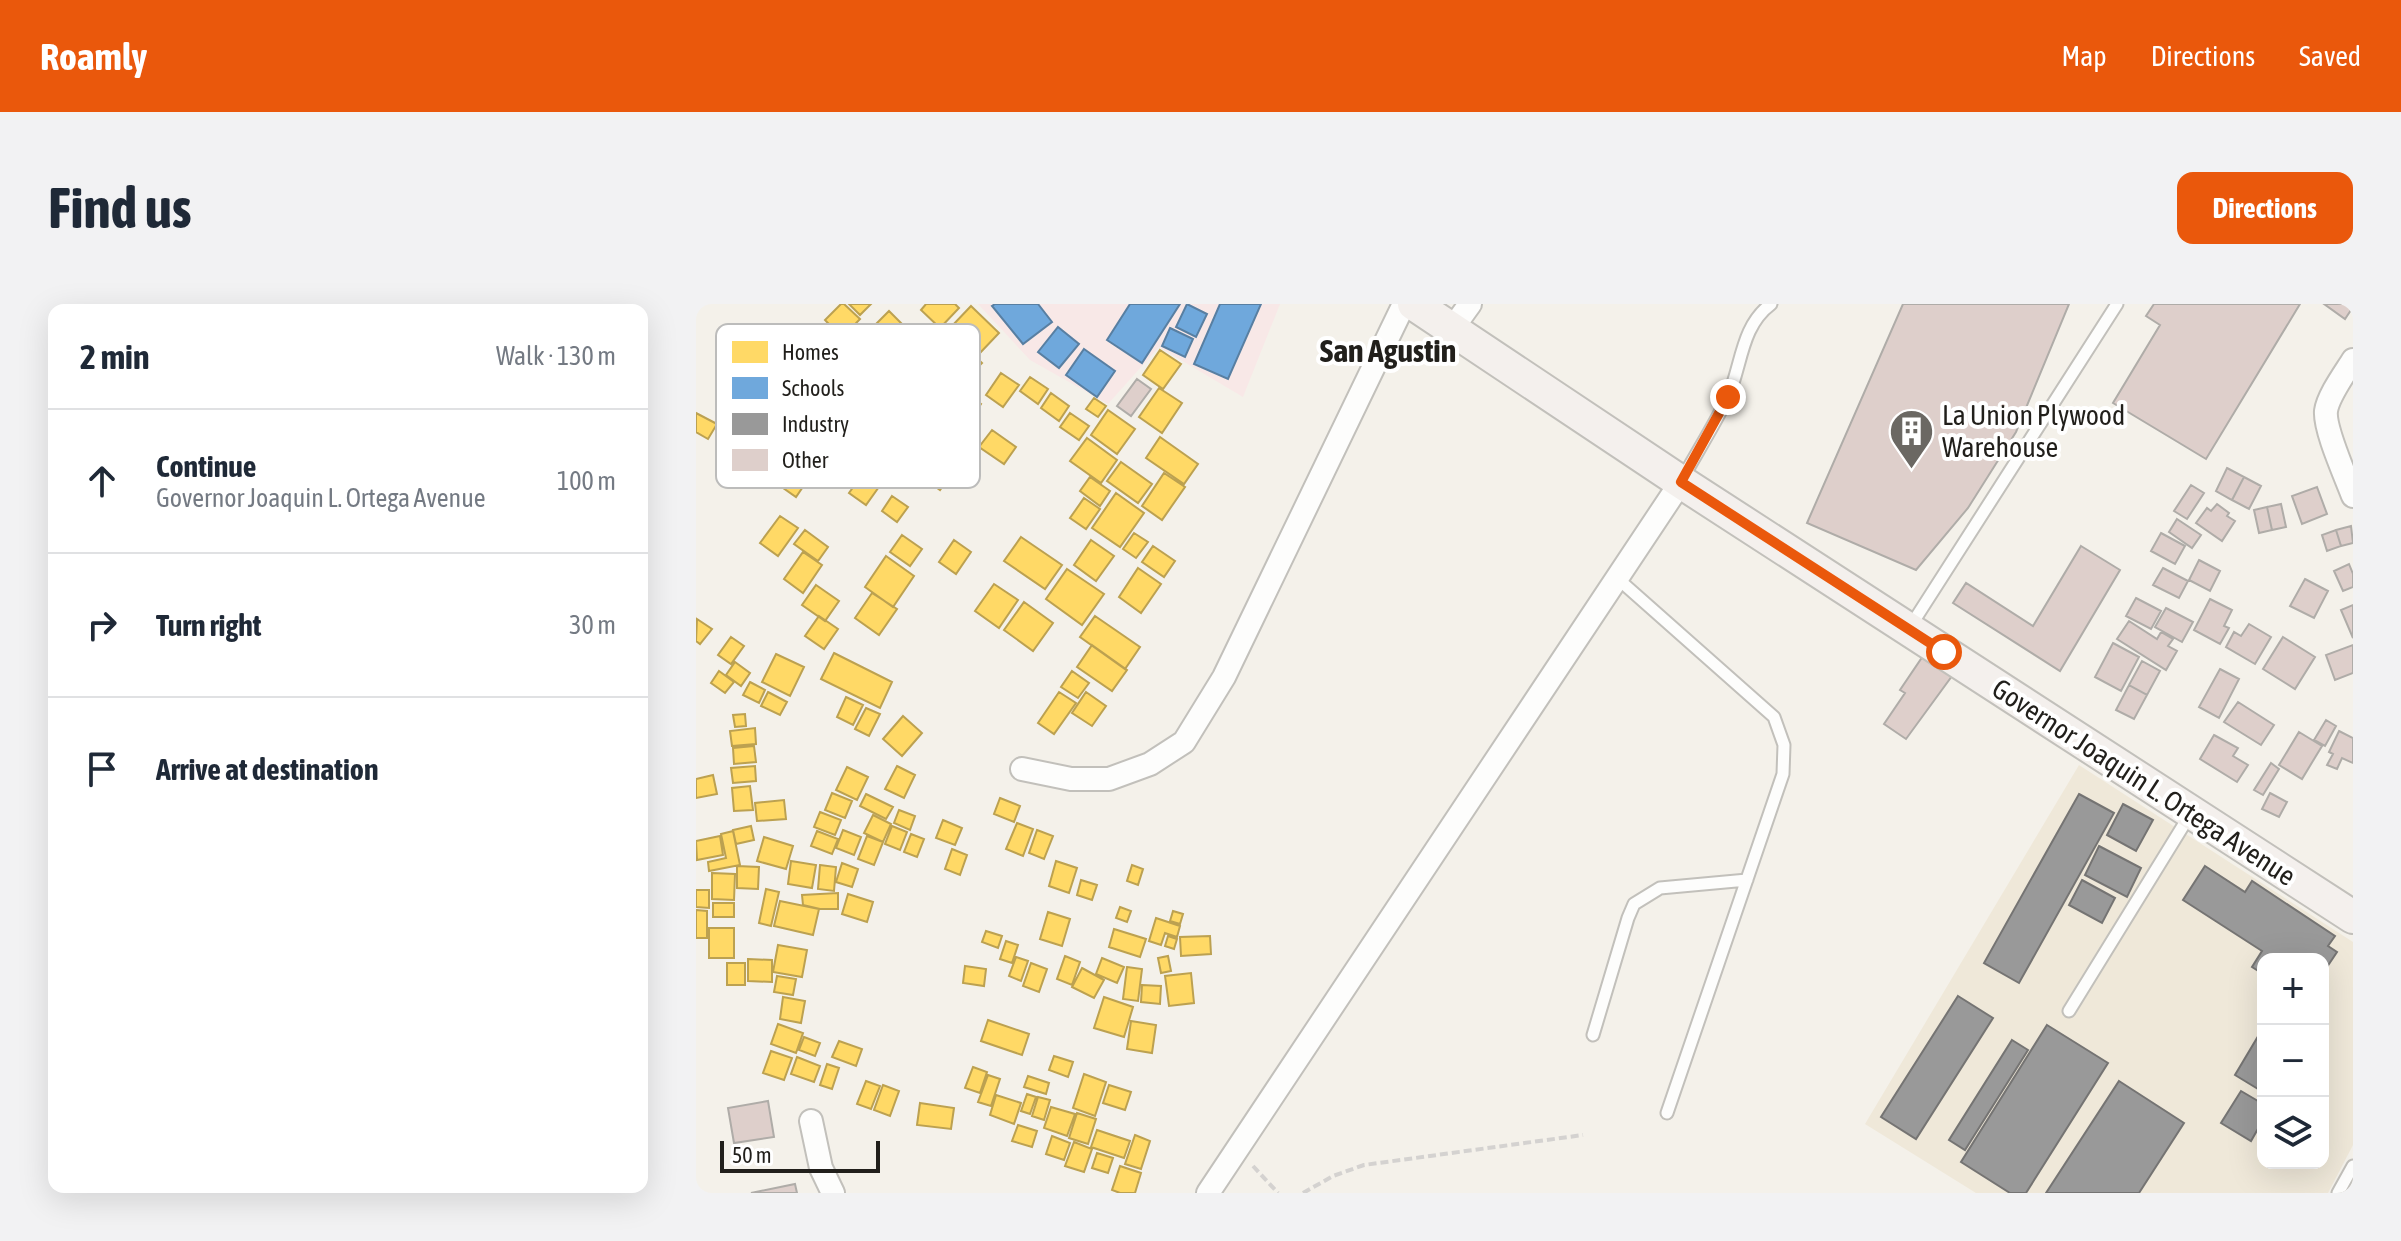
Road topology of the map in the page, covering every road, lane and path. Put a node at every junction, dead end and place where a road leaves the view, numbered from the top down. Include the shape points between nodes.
1 (1404, 304) edge
2 (1414, 304) edge
3 (1771, 304) edge
4 (2117, 304) edge
5 (1461, 316) edge
6 (2353, 360) edge
7 (1681, 482) junction
8 (2353, 496) edge
9 (1617, 578) junction
10 (1908, 630) junction
11 (1022, 769) dead end
12 (2192, 813) junction
13 (1747, 880) junction
14 (2353, 917) edge
15 (2069, 1011) dead end
16 (1593, 1035) dead end
17 (1667, 1113) dead end
18 (811, 1121) dead end
19 (1583, 1135) dead end
20 (1237, 1149) junction
21 (2353, 1166) edge
22 (833, 1193) edge
23 (1208, 1193) edge
24 (1278, 1193) edge
25 (1303, 1193) edge
26 (2338, 1193) edge

1 - 11 street via 1224,677 1184,742 1150,764 1109,779 1071,779
2 - 5 street, Governor Joaquin L. Ortega Avenue
3 - 7 lane via 1744,342 1728,397
4 - 10 lane
5 - 7 street, Governor Joaquin L. Ortega Avenue
6 - 8 street via 2326,411
7 - 9 street
7 - 10 street, Governor Joaquin L. Ortega Avenue
9 - 13 lane via 1774,717 1784,745 1783,774
9 - 20 street
10 - 12 street, Governor Joaquin L. Ortega Avenue
12 - 14 street, Governor Joaquin L. Ortega Avenue
12 - 15 lane
13 - 16 lane via 1660,888 1634,904
13 - 17 lane
18 - 22 street via 821,1168
19 - 25 path via 1364,1165
20 - 23 street
20 - 24 path
21 - 26 lane

